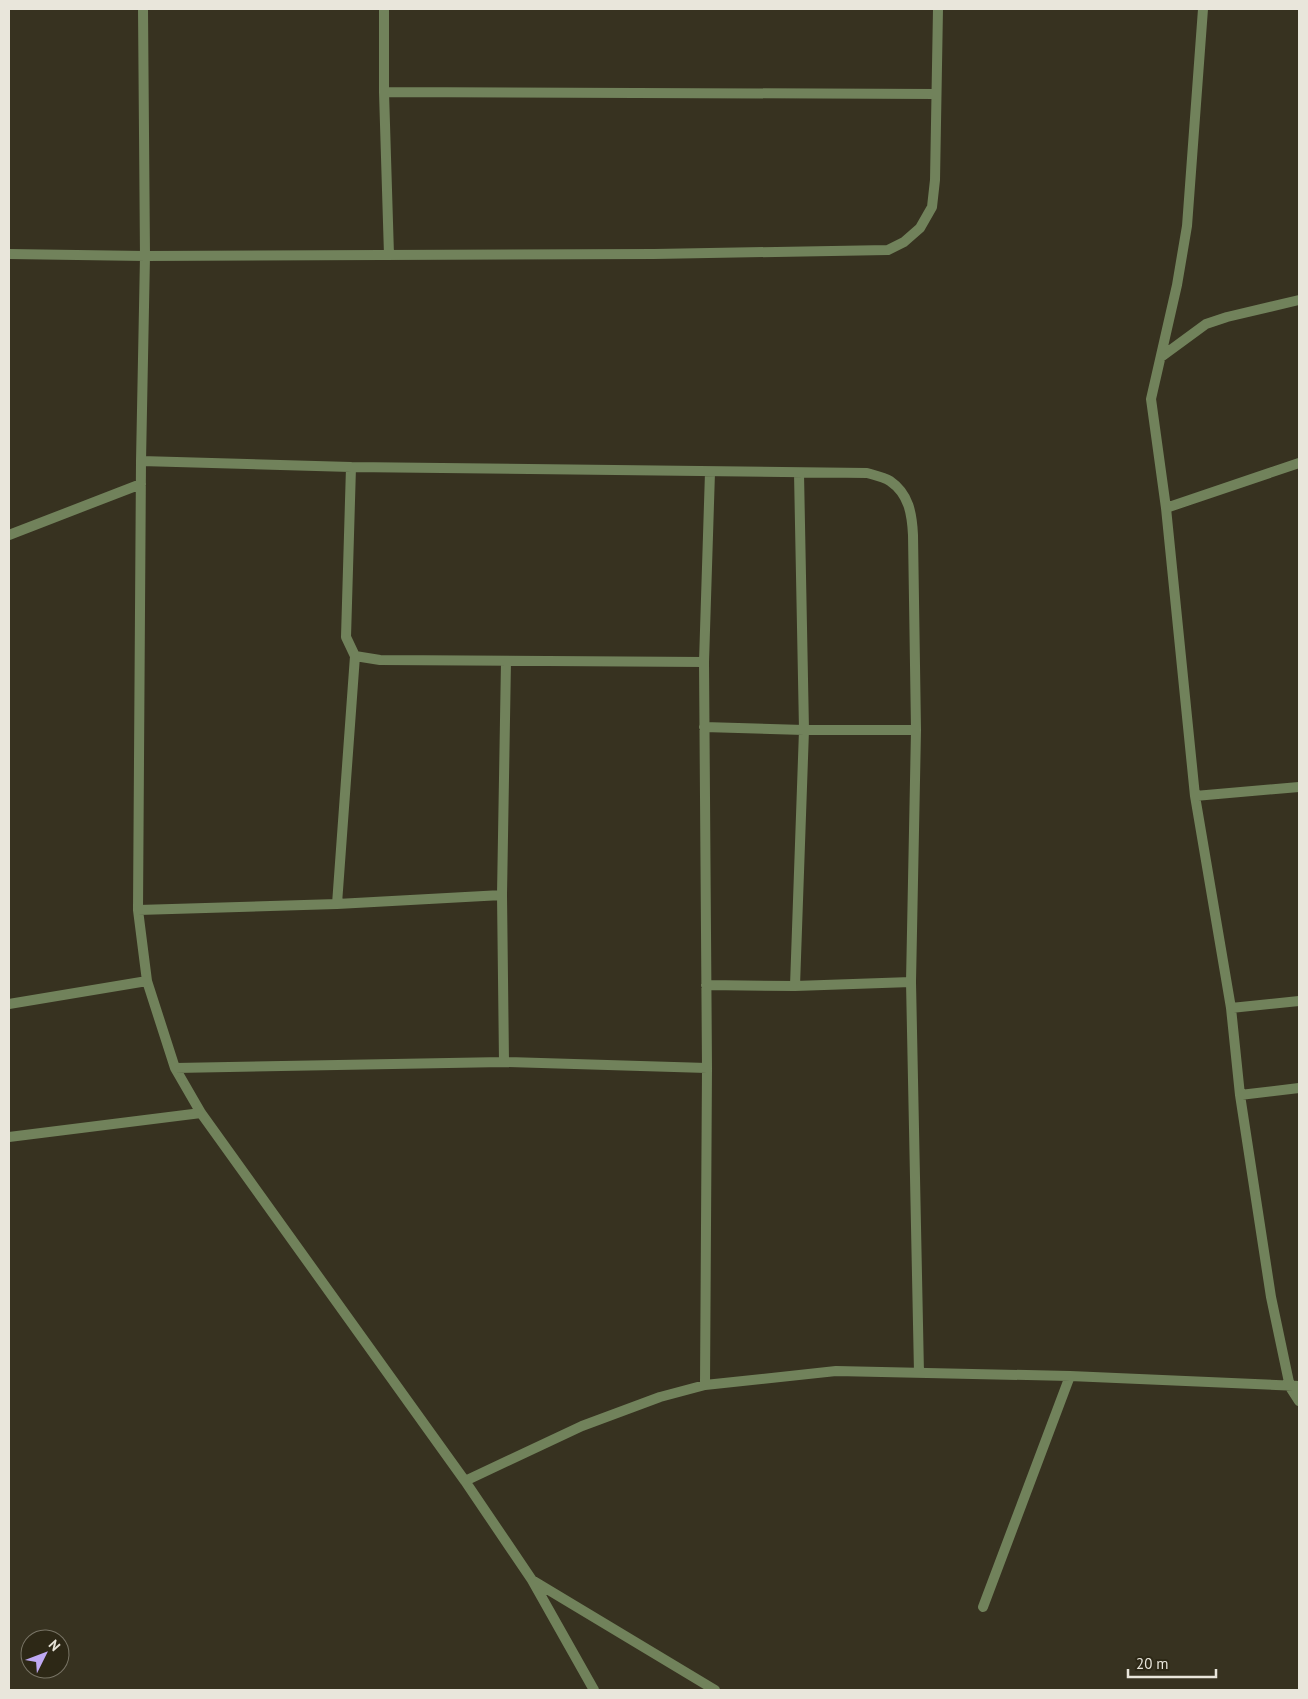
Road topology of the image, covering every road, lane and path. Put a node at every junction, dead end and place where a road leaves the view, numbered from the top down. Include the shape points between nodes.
1 (143, 9) edge
2 (384, 9) edge
3 (938, 9) edge
4 (1203, 9) edge
5 (384, 92) junction
6 (936, 94) junction
7 (9, 254) edge
8 (389, 255) junction
9 (145, 256) junction
10 (1299, 300) edge
11 (1161, 357) junction
12 (141, 461) junction
13 (1299, 463) edge
14 (351, 467) junction
15 (710, 472) junction
16 (799, 472) junction
17 (141, 484) junction
18 (1166, 508) junction
19 (9, 535) edge
20 (355, 656) junction
21 (506, 661) junction
22 (704, 662) junction
23 (704, 727) junction
24 (804, 730) junction
25 (916, 730) junction
26 (1299, 787) edge
27 (1195, 796) junction
28 (502, 895) junction
29 (337, 904) junction
30 (138, 910) junction
31 (147, 981) junction
32 (911, 982) junction
33 (706, 985) junction
34 (795, 986) junction
35 (1299, 1001) edge
36 (9, 1004) edge
37 (1231, 1008) junction
38 (504, 1062) junction
39 (175, 1068) junction
40 (707, 1068) junction
41 (1299, 1088) edge
42 (1240, 1095) junction
43 (201, 1113) junction
44 (9, 1137) edge
45 (919, 1373) junction
46 (1070, 1376) junction
47 (705, 1385) junction
48 (1295, 1386) edge
49 (1299, 1401) edge
50 (465, 1481) junction
51 (532, 1580) junction
52 (983, 1607) dead end
53 (594, 1690) edge
54 (715, 1690) edge

1 - 9 street
2 - 5 street
3 - 6 street
4 - 11 street via 1187,226
5 - 6 street
5 - 8 street
6 - 8 street via 932,207 920,228 888,250
7 - 9 street
8 - 9 street
9 - 12 street
10 - 11 street via 1206,324
11 - 18 street via 1151,399
12 - 14 street
12 - 17 street
13 - 18 street
14 - 15 street
14 - 20 street via 346,637
15 - 16 street
15 - 22 street
16 - 24 street
16 - 25 street via 867,473 890,481 904,495 912,515
17 - 19 street
17 - 30 street
18 - 27 street
20 - 21 street via 380,660
20 - 29 street
21 - 22 street
21 - 28 street
22 - 23 street
23 - 24 street
23 - 33 street
24 - 25 street
24 - 34 street
25 - 32 street
26 - 27 street
27 - 37 street
28 - 29 street
28 - 38 street
29 - 30 street
30 - 31 street
31 - 36 street
31 - 39 street
32 - 34 street
32 - 45 street
33 - 34 street
33 - 40 street
35 - 37 street
37 - 42 street
38 - 39 street
38 - 40 street
39 - 43 street
40 - 47 street
41 - 42 street
42 - 48 street via 1271,1298
43 - 44 street
43 - 50 street
45 - 46 street
45 - 47 street via 836,1371
46 - 48 street
46 - 52 street
47 - 50 street via 660,1396 582,1426
48 - 49 street
50 - 51 street
51 - 53 street
51 - 54 street

